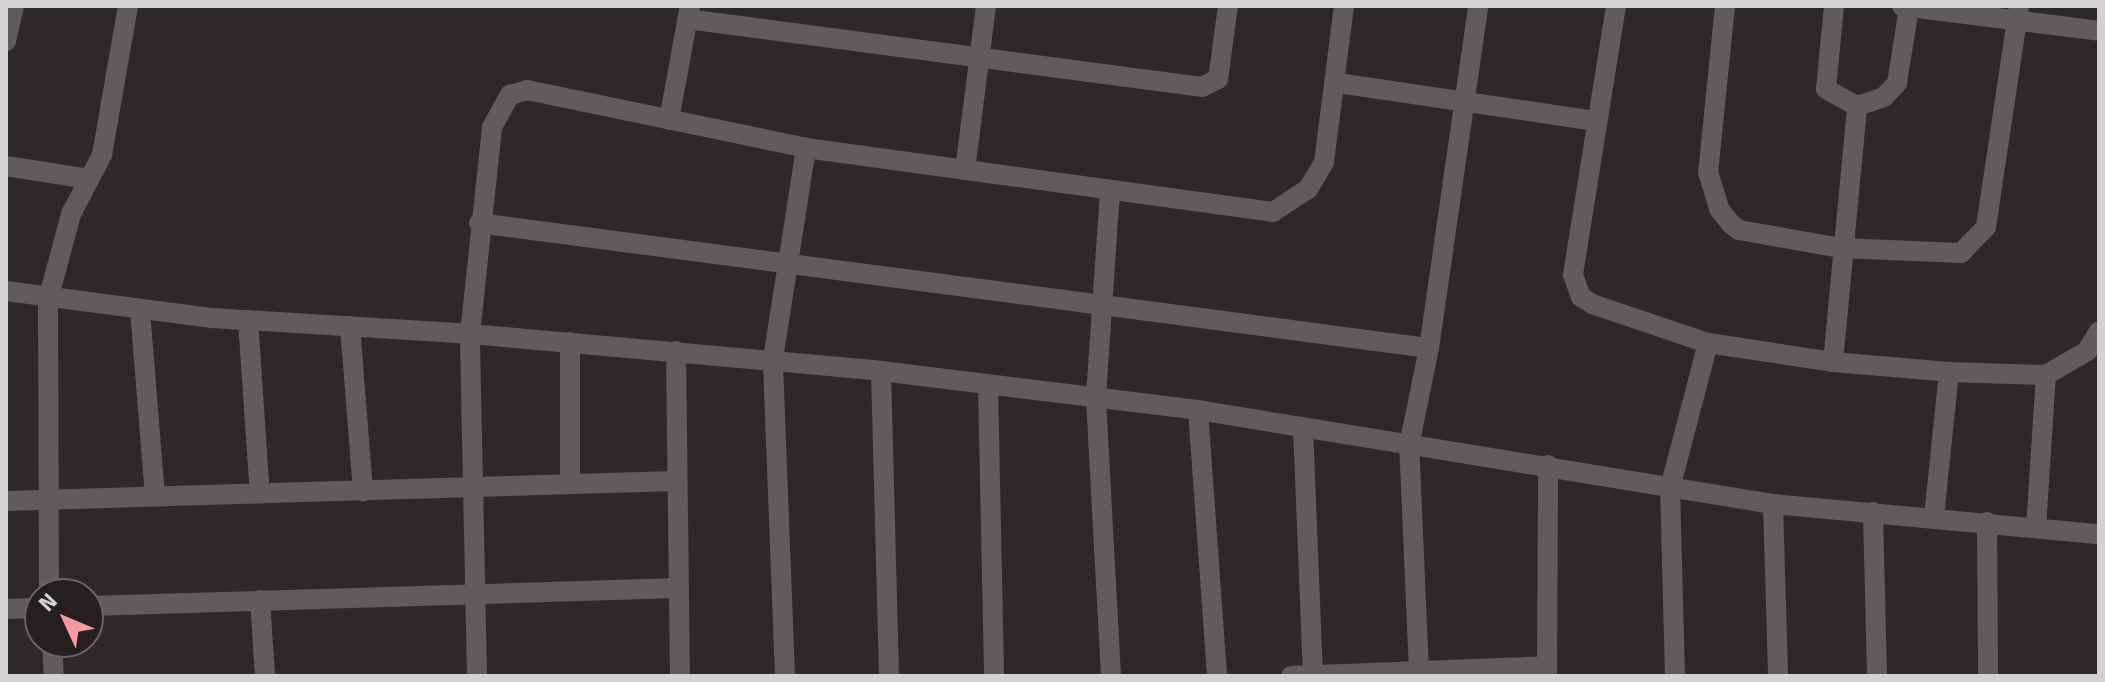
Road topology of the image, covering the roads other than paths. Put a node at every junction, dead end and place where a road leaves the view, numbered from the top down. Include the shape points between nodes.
1 (14, 6) edge
2 (128, 6) edge
3 (986, 6) edge
4 (1228, 6) edge
5 (1344, 6) edge
6 (1478, 6) edge
7 (1616, 6) edge
8 (1725, 6) edge
9 (1834, 6) edge
10 (1902, 6) edge
11 (1909, 7) edge
12 (689, 12) edge
13 (2018, 14) edge
14 (2099, 31) edge
15 (6, 41) edge
16 (978, 60) junction
17 (1338, 83) junction
18 (1463, 104) junction
19 (1857, 106) junction
20 (669, 120) junction
21 (1596, 121) junction
22 (806, 148) junction
23 (6, 166) edge
24 (965, 170) junction
25 (89, 179) junction
26 (1110, 191) junction
27 (479, 223) junction
28 (1841, 248) junction
29 (788, 265) junction
30 (6, 291) edge
31 (48, 300) junction
32 (1099, 307) junction
33 (140, 310) junction
34 (248, 320) junction
35 (350, 326) junction
36 (2099, 331) edge
37 (470, 334) junction
38 (570, 342) junction
39 (1708, 343) junction
40 (1429, 348) junction
41 (676, 351) junction
42 (773, 359) junction
43 (1833, 362) junction
44 (881, 371) junction
45 (1949, 372) junction
46 (2046, 375) junction
47 (988, 385) junction
48 (1096, 399) junction
49 (1198, 410) junction
50 (1303, 427) junction
51 (1409, 446) junction
52 (1548, 465) junction
53 (675, 481) junction
54 (570, 484) junction
55 (1670, 488) junction
56 (472, 489) junction
57 (363, 491) junction
58 (260, 494) junction
59 (155, 496) junction
60 (46, 500) junction
61 (6, 501) edge
62 (1773, 504) junction
63 (1873, 512) junction
64 (1934, 517) junction
65 (1987, 522) junction
66 (2036, 528) junction
67 (2099, 534) edge
68 (48, 578) edge
69 (679, 588) junction
70 (473, 592) junction
71 (260, 600) junction
72 (104, 605) edge
73 (1419, 671) junction
74 (1547, 671) edge
75 (265, 676) edge
76 (477, 676) edge
77 (680, 676) edge
78 (785, 676) edge
79 (889, 676) edge
80 (994, 676) edge
81 (1111, 676) edge
82 (1217, 676) edge
83 (1291, 676) edge
84 (1313, 676) edge
85 (1675, 676) edge
86 (1778, 676) edge
87 (1877, 676) edge
88 (1988, 676) edge

1 - 15 street
2 - 25 street via 102,155
3 - 16 street
4 - 16 street via 1213,85
5 - 17 street
6 - 18 street
7 - 21 street
8 - 28 street via 1708,172 1719,209 1739,230
9 - 19 street via 1826,89
10 - 11 street
11 - 13 street
11 - 19 street via 1897,83 1884,97
12 - 16 street
12 - 20 street
13 - 14 street
13 - 28 street via 1996,184 1981,239 1961,253
16 - 24 street
17 - 18 street
17 - 26 street via 1324,162 1308,189 1280,209 1259,211
18 - 21 street
18 - 40 street
19 - 28 street
20 - 22 street
20 - 27 street via 527,90 510,95 492,127
21 - 39 street via 1573,275 1581,297
22 - 24 street
22 - 29 street
23 - 25 street
24 - 26 street
25 - 31 street via 71,214
26 - 32 street
27 - 29 street
27 - 37 street
28 - 43 street
29 - 32 street
29 - 42 street
30 - 31 street
31 - 33 street
31 - 60 street
32 - 40 street
32 - 48 street
33 - 34 street
33 - 59 street
34 - 35 street
34 - 58 street
35 - 37 street
35 - 57 street
36 - 46 street via 2080,358
37 - 38 street
37 - 56 street
38 - 41 street
38 - 54 street
39 - 43 street
39 - 55 street
40 - 51 street
41 - 42 street
41 - 53 street
42 - 44 street
42 - 78 street
43 - 45 street
44 - 47 street
44 - 79 street
45 - 46 street
45 - 64 street
46 - 66 street
47 - 48 street
47 - 80 street
48 - 49 street
48 - 81 street
49 - 50 street
49 - 82 street
50 - 51 street
50 - 84 street
51 - 52 street
51 - 73 street
52 - 55 street
52 - 74 street
53 - 54 street
53 - 69 street
54 - 56 street
55 - 62 street
55 - 85 street
56 - 57 street
56 - 70 street
57 - 58 street
58 - 59 street
59 - 60 street
60 - 61 street
60 - 68 street
62 - 63 street
62 - 86 street
63 - 64 street
63 - 87 street
64 - 65 street
65 - 66 street
65 - 88 street
66 - 67 street
69 - 70 street
69 - 77 street
70 - 71 street
70 - 76 street
71 - 72 street
71 - 75 street
73 - 74 street
73 - 84 street
83 - 84 street

